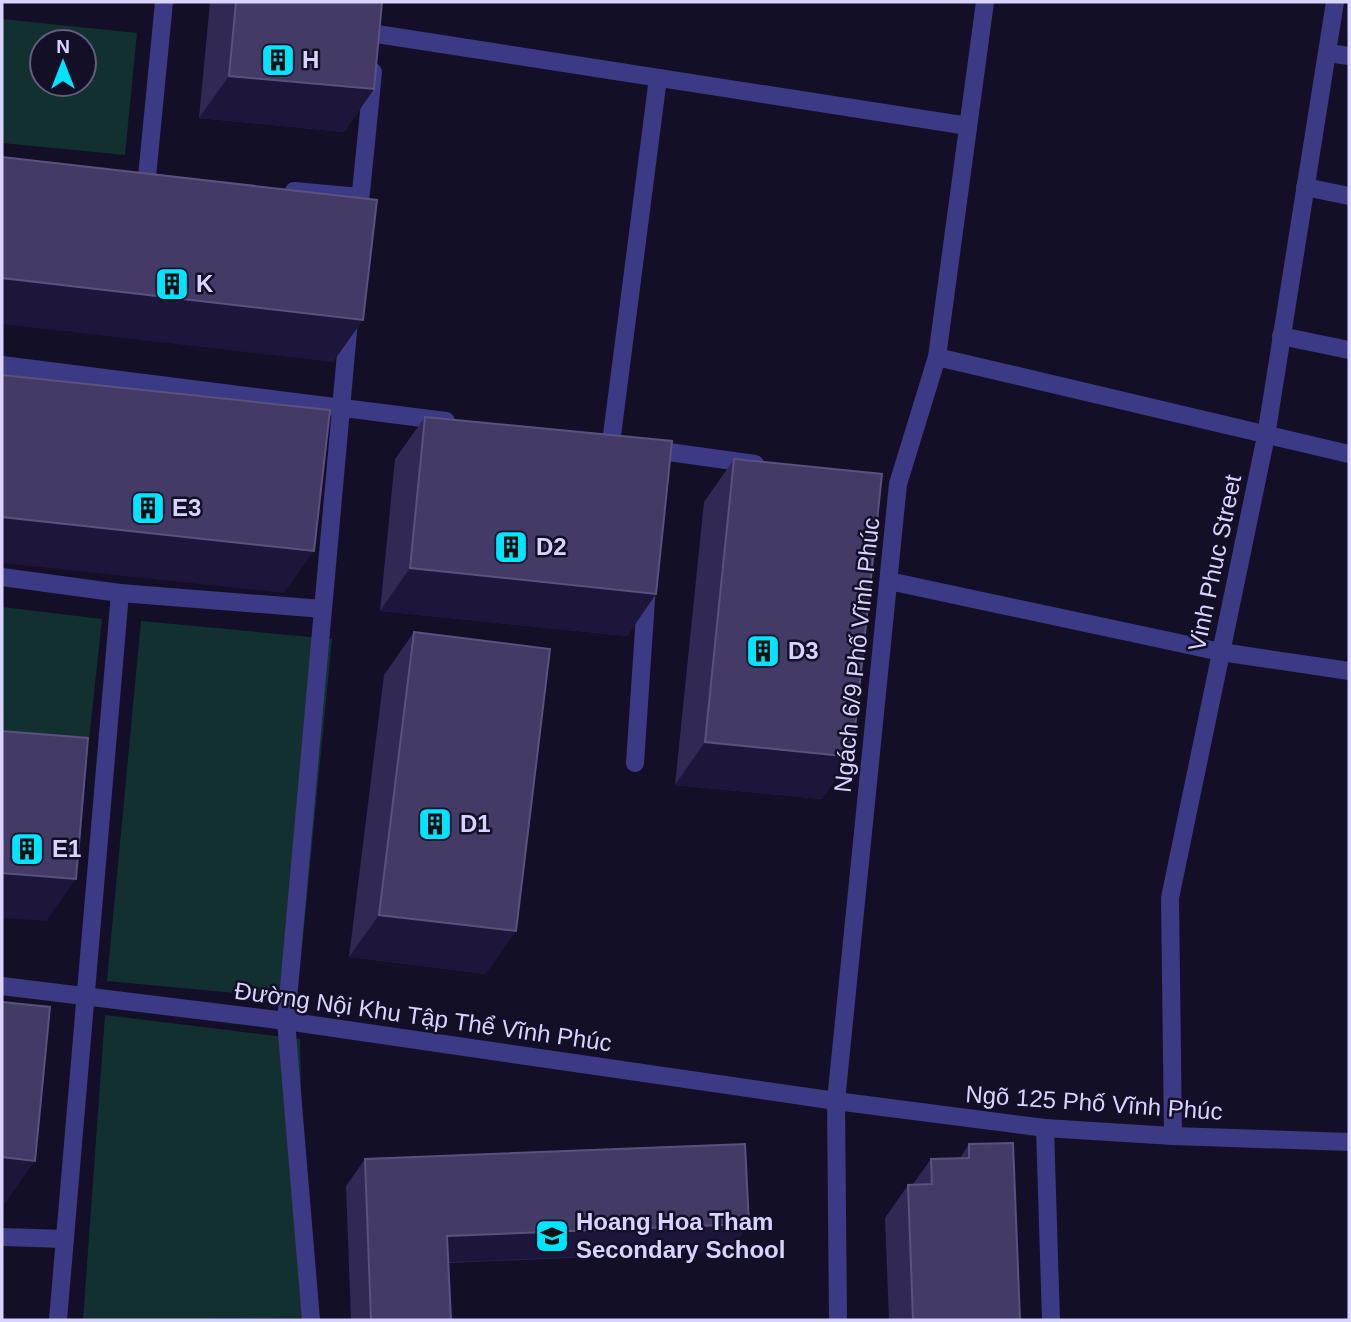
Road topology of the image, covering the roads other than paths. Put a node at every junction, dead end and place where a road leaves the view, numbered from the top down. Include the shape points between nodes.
1 (163, 2) edge
2 (985, 2) edge
3 (1335, 2) edge
4 (379, 13) edge
5 (377, 34) junction
6 (1328, 53) junction
7 (1349, 56) edge
8 (658, 78) junction
9 (968, 126) junction
10 (147, 177) edge
11 (1306, 187) junction
12 (280, 190) edge
13 (1349, 196) edge
14 (360, 197) junction
15 (357, 237) edge
16 (351, 302) edge
17 (1281, 336) junction
18 (1349, 350) edge
19 (937, 357) junction
20 (2, 365) edge
21 (342, 407) junction
22 (463, 423) edge
23 (1266, 436) junction
24 (1349, 454) edge
25 (778, 467) edge
26 (648, 573) edge
27 (2, 577) edge
28 (890, 581) junction
29 (120, 593) junction
30 (323, 609) junction
31 (1221, 652) junction
32 (1349, 671) edge
33 (635, 763) dead end
34 (2, 986) edge
35 (85, 996) junction
36 (286, 1021) junction
37 (836, 1101) junction
38 (1045, 1128) junction
39 (1173, 1136) junction
40 (1349, 1142) edge
41 (2, 1237) edge
42 (65, 1239) junction
43 (58, 1320) edge
44 (311, 1320) edge
45 (838, 1320) edge
46 (1051, 1320) edge

1 - 10 street
2 - 9 street, Ngách 6/9 Phố Vĩnh Phúc
3 - 6 street, Vinh Phuc Street
4 - 5 street
5 - 8 street
5 - 14 street
6 - 7 street
6 - 11 street, Vinh Phuc Street
8 - 9 street
8 - 25 street via 604,442 656,457
9 - 19 street, Ngách 6/9 Phố Vĩnh Phúc
11 - 13 street
11 - 17 street, Vinh Phuc Street
12 - 14 street
14 - 15 street
16 - 21 street
17 - 18 street
17 - 23 street, Vinh Phuc Street
19 - 23 street
19 - 28 street, Ngách 6/9 Phố Vĩnh Phúc via 892,483
20 - 21 street
21 - 22 street
21 - 30 street
23 - 24 street
23 - 31 street, Vinh Phuc Street
26 - 33 street
27 - 29 street
28 - 31 street
28 - 37 street, Ngách 6/9 Phố Vĩnh Phúc
29 - 30 street
29 - 35 street via 99,765
30 - 36 street
31 - 32 street
31 - 39 street, Vinh Phuc Street via 1170,898
34 - 35 street, Đường Nội Khu Tập Thể Vĩnh Phúc
35 - 36 street, Đường Nội Khu Tập Thể Vĩnh Phúc
35 - 42 street
36 - 37 street, Đường Nội Khu Tập Thể Vĩnh Phúc
36 - 44 street
37 - 38 street, Ngõ 125 Phố Vĩnh Phúc
37 - 45 street, Ngách 6/9 Phố Vĩnh Phúc
38 - 39 street, Ngõ 125 Phố Vĩnh Phúc
38 - 46 street
39 - 40 street, Ngõ 125 Phố Vĩnh Phúc
41 - 42 street
42 - 43 street

